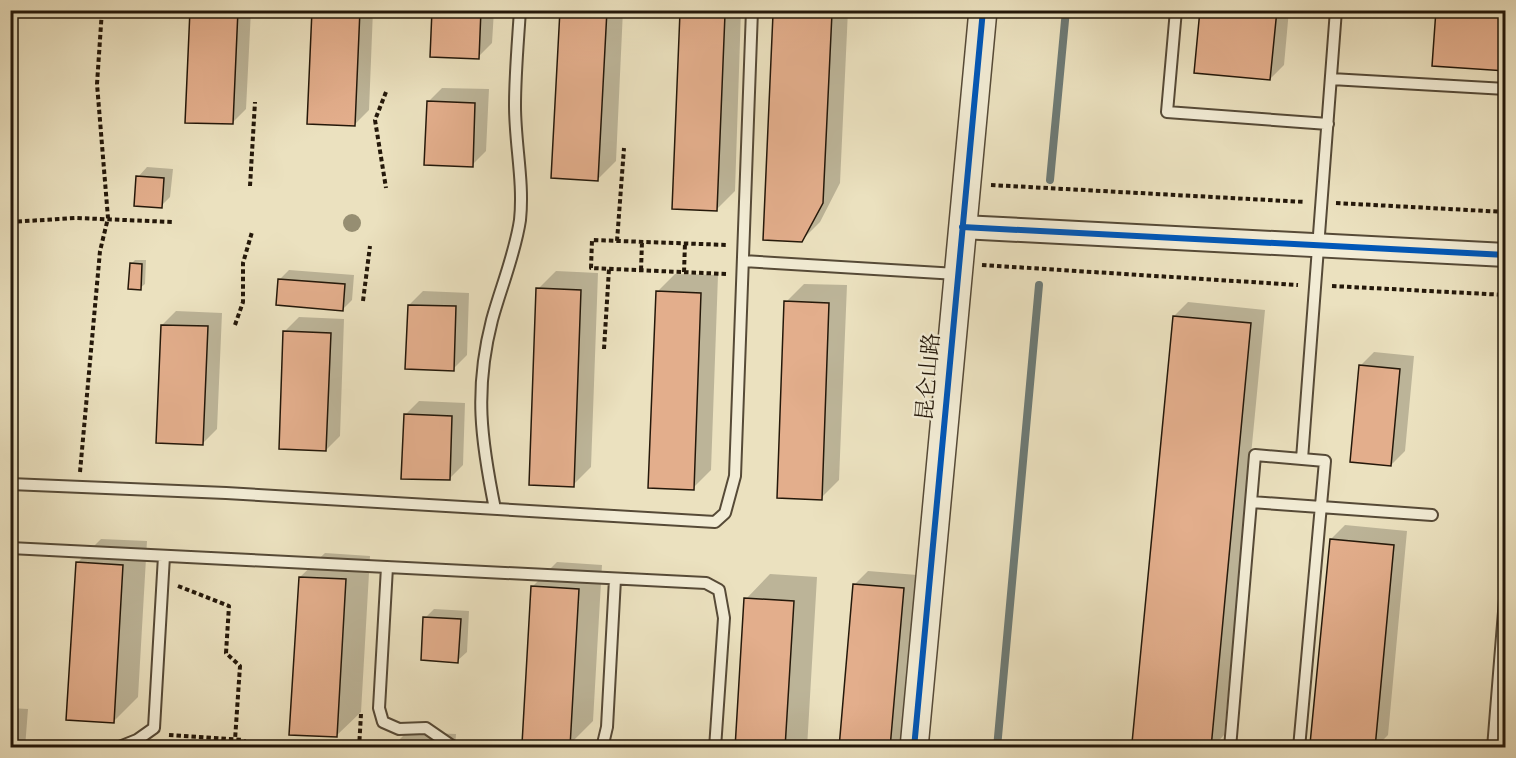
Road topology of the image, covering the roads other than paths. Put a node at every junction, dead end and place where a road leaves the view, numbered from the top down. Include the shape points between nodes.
1 (520, 10) edge
2 (752, 10) edge
3 (983, 10) edge
4 (1176, 10) edge
5 (1336, 10) edge
6 (1331, 79) junction
7 (1506, 89) edge
8 (1328, 124) junction
9 (963, 227) junction
10 (1319, 246) junction
11 (1506, 255) edge
12 (743, 261) junction
13 (958, 269) junction
14 (1302, 459) junction
15 (10, 484) edge
16 (1251, 502) junction
17 (1320, 507) junction
18 (495, 509) junction
19 (1431, 515) dead end
20 (10, 548) edge
21 (164, 556) junction
22 (387, 567) junction
23 (615, 579) junction
24 (1506, 587) edge
25 (117, 747) edge
26 (455, 747) edge
27 (602, 747) edge
28 (715, 747) edge
29 (914, 747) edge
30 (1230, 747) edge
31 (1299, 747) edge
32 (1493, 747) edge

1 - 18 lane via 515,105 520,220 492,323 479,395 483,451
2 - 12 lane
3 - 9 street, 昆仑山路
4 - 8 lane via 1167,112
5 - 6 lane
6 - 7 lane
6 - 8 lane
8 - 10 lane
9 - 10 street
9 - 13 street, 昆仑山路
10 - 11 street
10 - 14 lane
12 - 13 lane
12 - 18 lane via 735,476 725,513 715,522
13 - 29 street, 昆仑山路
14 - 16 lane via 1255,455
14 - 17 lane via 1324,461
15 - 18 lane
16 - 17 lane
16 - 30 lane
17 - 19 lane
17 - 31 lane
20 - 21 lane
21 - 22 lane
21 - 25 lane via 154,728
22 - 23 lane
22 - 26 lane via 379,708 382,722 399,729 426,728
23 - 27 lane via 607,727
23 - 28 lane via 706,583 718,590 724,618
24 - 32 lane

